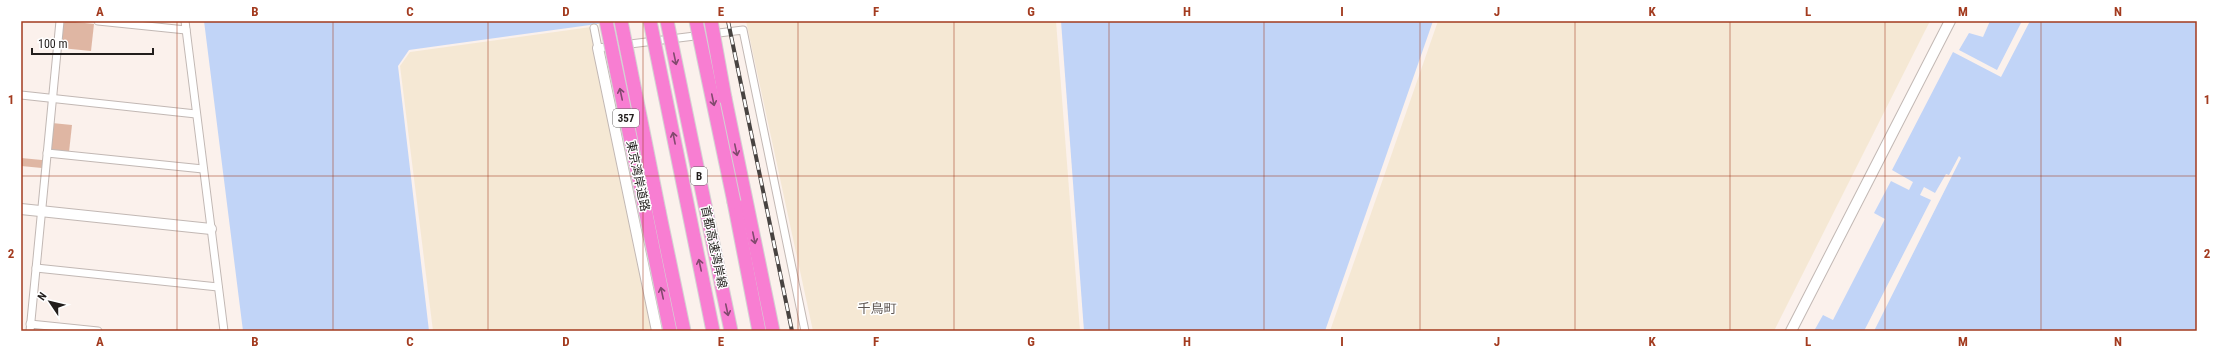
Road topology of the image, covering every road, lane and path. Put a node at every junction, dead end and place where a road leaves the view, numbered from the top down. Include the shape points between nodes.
1 (60, 21) edge
2 (98, 21) edge
3 (185, 21) edge
4 (606, 21) edge
5 (615, 21) edge
6 (621, 21) edge
7 (650, 21) edge
8 (667, 21) edge
9 (670, 21) edge
10 (696, 21) edge
11 (702, 21) edge
12 (710, 21) edge
13 (1950, 21) edge
14 (594, 28) dead end
15 (186, 30) junction
16 (670, 36) junction
17 (626, 45) junction
18 (598, 48) junction
19 (707, 76) junction
20 (21, 95) edge
21 (52, 98) junction
22 (196, 114) junction
23 (47, 152) junction
24 (203, 169) junction
25 (740, 201) junction
26 (21, 209) edge
27 (41, 211) junction
28 (211, 229) junction
29 (668, 252) junction
30 (36, 268) junction
31 (218, 287) junction
32 (30, 328) edge
33 (98, 331) edge
34 (224, 331) edge
35 (657, 331) edge
36 (670, 331) edge
37 (684, 331) edge
38 (690, 331) edge
39 (713, 331) edge
40 (731, 331) edge
41 (759, 331) edge
42 (773, 331) edge
43 (805, 331) edge
44 (1792, 331) edge

1 - 21 street
2 - 15 street
3 - 15 street
36 -> 4 highway, 東京湾岸道路 / 357, bridge
5 - 17 highway, bridge
6 - 17 highway, 東京湾岸道路 / 357, bridge
39 -> 7 highway, 首都高速湾岸線 / B, bridge
8 - 16 highway, 首都高速湾岸線 / B, bridge
9 - 16 highway, bridge
10 - 19 highway, bridge
11 - 19 highway, bridge
12 -> 25 highway, bridge
13 - 44 street
14 - 18 street
15 - 22 street
16 -> 40 highway, 首都高速湾岸線 / B, bridge
17 - 29 highway, 東京湾岸道路 / 357, bridge
18 - 35 street
18 - 43 street via 743,30
19 -> 25 highway, bridge
20 - 21 street
21 - 22 street
21 - 23 street
22 - 24 street
23 - 24 street
23 - 27 street
24 - 28 street
25 - 41 highway
25 -> 42 highway
26 - 27 street
27 - 28 street
27 - 30 street
28 - 31 street
29 - 37 highway, 東京湾岸道路 / 357
29 - 38 highway
30 - 31 street
30 - 32 street
31 - 34 street
32 - 33 street

